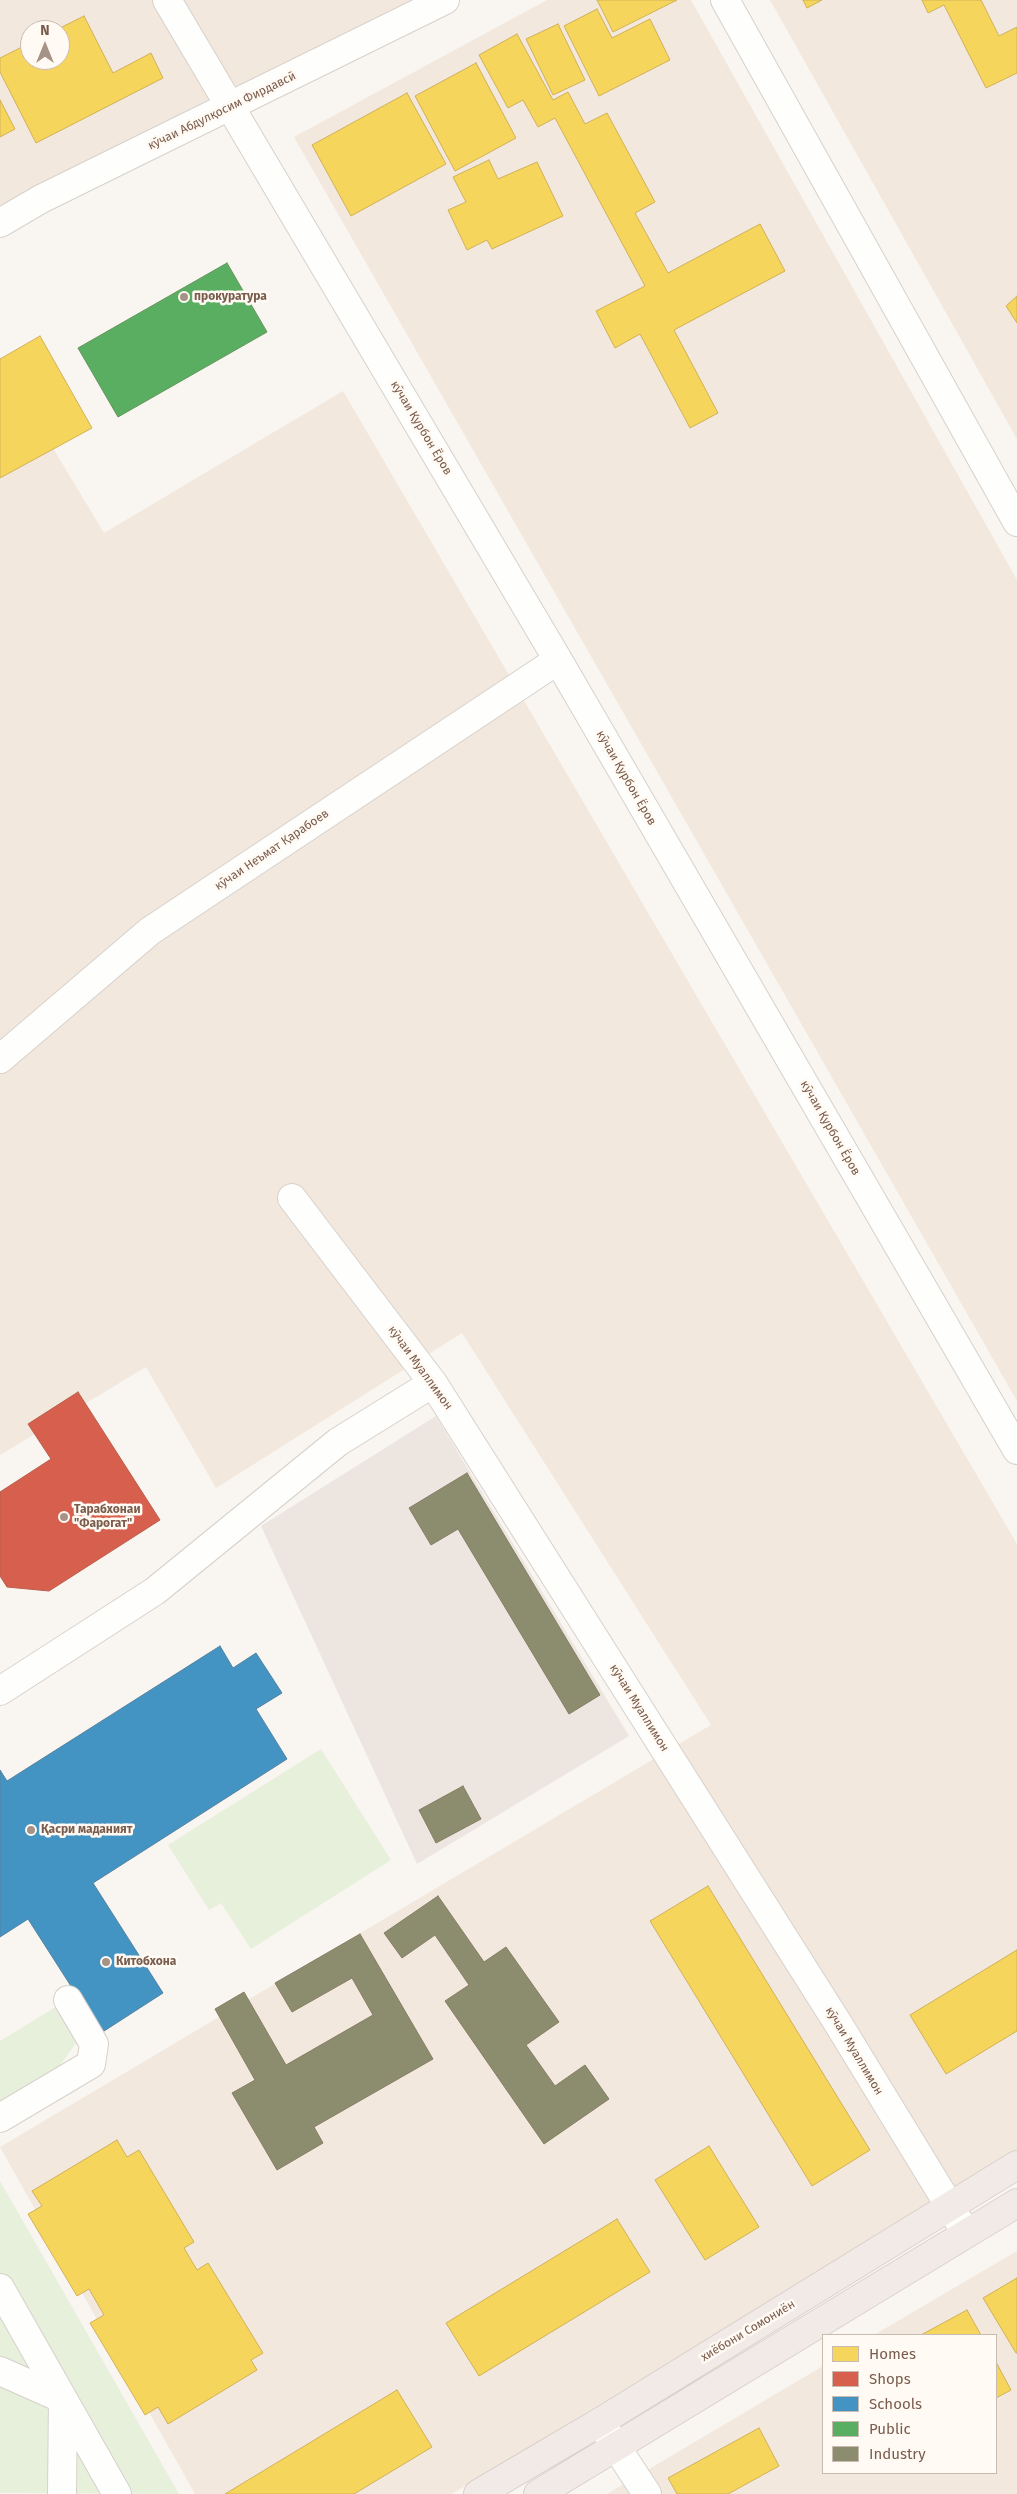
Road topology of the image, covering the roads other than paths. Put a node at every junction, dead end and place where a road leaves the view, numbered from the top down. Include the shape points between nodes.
1 (167, 0) edge
2 (444, 0) edge
3 (725, 0) edge
4 (232, 107) junction
5 (0, 223) edge
6 (1017, 522) edge
7 (558, 660) junction
8 (0, 1059) edge
9 (292, 1198) dead end
10 (433, 1383) junction
11 (1017, 1450) edge
12 (0, 1691) edge
13 (68, 2000) dead end
14 (0, 2118) edge
15 (1017, 2165) edge
16 (1017, 2203) edge
17 (948, 2206) junction
18 (966, 2233) junction
19 (0, 2288) edge
20 (0, 2371) edge
21 (63, 2399) junction
22 (600, 2422) junction
23 (617, 2447) junction
24 (62, 2494) edge
25 (117, 2494) edge
26 (478, 2494) edge
27 (538, 2494) edge
28 (647, 2494) edge

1 - 4 street, кӯчаи Қурбон Ёров
2 - 4 street, кӯчаи Абдулқосим Фирдавсӣ
3 - 6 street
4 - 5 street, кӯчаи Абдулқосим Фирдавсӣ via 41,199
4 - 7 street, кӯчаи Қурбон Ёров
7 - 8 street, кӯчаи Неъмат Қарабоев via 150,931
7 - 11 street, кӯчаи Қурбон Ёров
9 - 10 street, кӯчаи Муаллимон
10 - 12 street via 338,1442 155,1591
10 - 17 street, кӯчаи Муаллимон via 839,2025
13 - 14 street via 94,2044 91,2064
15 - 17 highway, хиёбони Сомониён
16 - 18 highway
17 - 18 street, кӯчаи Муаллимон
17 - 22 highway, хиёбони Сомониён
18 - 23 highway
19 - 21 street
20 - 21 street
21 - 24 street
21 - 25 street
22 - 23 street
22 - 26 highway, хиёбони Сомониён
23 - 27 highway
23 - 28 street

